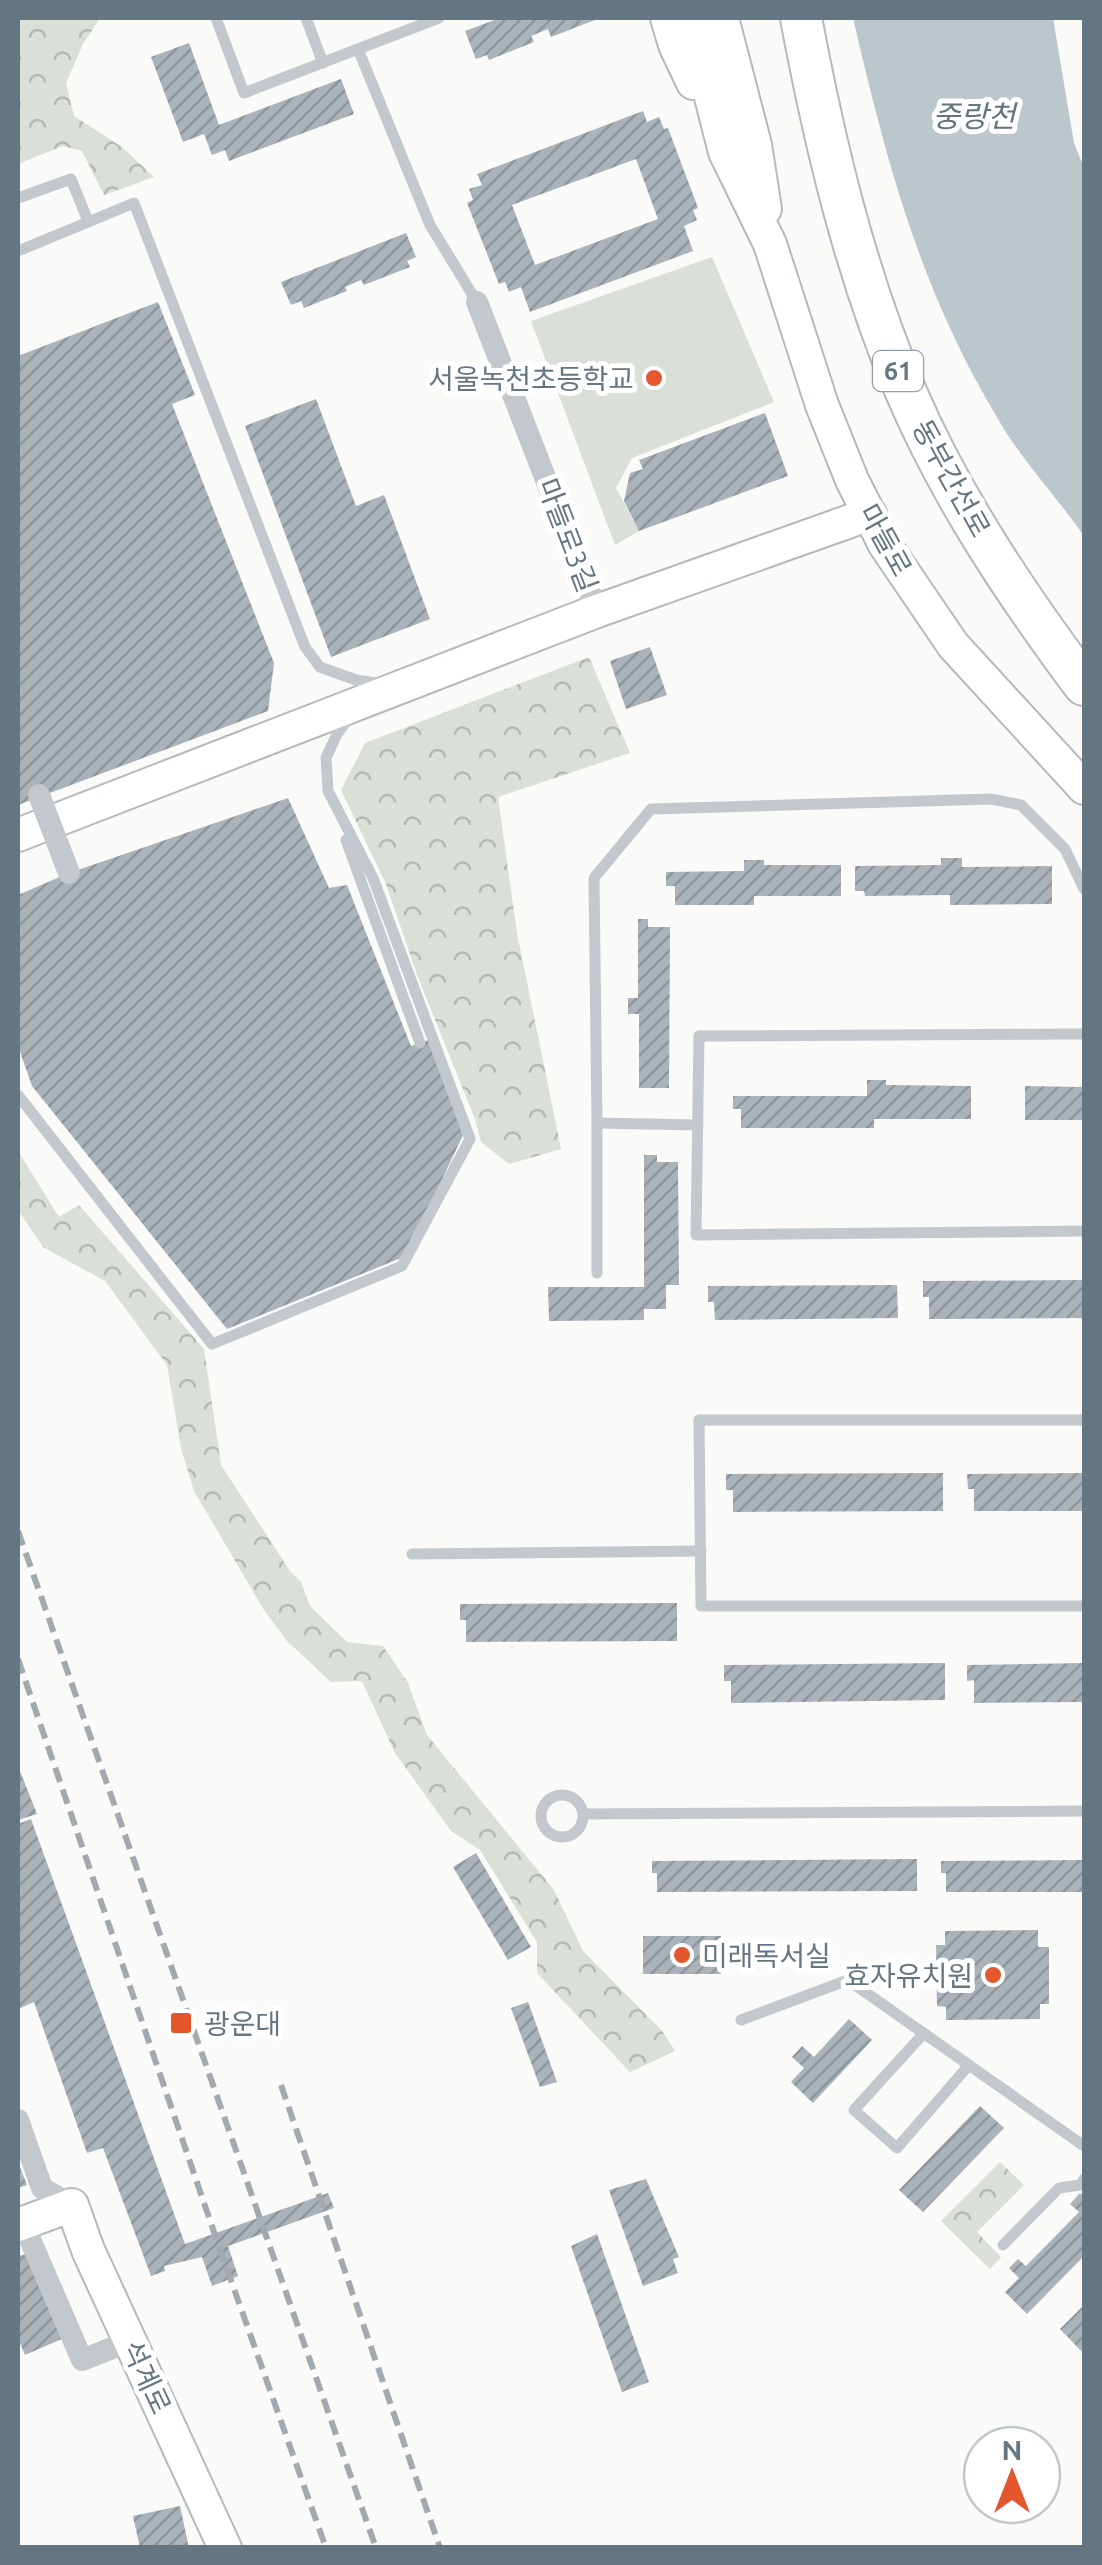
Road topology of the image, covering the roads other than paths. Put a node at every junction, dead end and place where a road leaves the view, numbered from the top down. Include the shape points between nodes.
1 (216, 18) edge
2 (306, 18) edge
3 (400, 18) edge
4 (439, 18) edge
5 (667, 18) edge
6 (691, 18) edge
7 (722, 18) edge
8 (786, 18) edge
9 (801, 18) edge
10 (404, 31) junction
11 (358, 49) junction
12 (323, 63) junction
13 (817, 104) junction
14 (726, 152) junction
15 (18, 198) edge
16 (88, 221) junction
17 (770, 244) junction
18 (18, 250) edge
19 (478, 302) joint
20 (870, 514) junction
21 (597, 611) junction
22 (1084, 685) edge
23 (402, 686) junction
24 (361, 702) junction
25 (1084, 788) edge
26 (328, 790) junction
27 (38, 795) dead end
28 (18, 835) edge
29 (69, 873) dead end
30 (1084, 889) edge
31 (1084, 1034) edge
32 (420, 1042) dead end
33 (18, 1095) edge
34 (596, 1123) junction
35 (698, 1125) junction
36 (1084, 1231) edge
37 (596, 1273) dead end
38 (1084, 1420) edge
39 (701, 1551) junction
40 (412, 1554) dead end
41 (1084, 1606) edge
42 (1084, 1811) edge
43 (584, 1814) dead end
44 (741, 2020) dead end
45 (924, 2033) junction
46 (969, 2065) junction
47 (18, 2120) edge
48 (1084, 2146) edge
49 (1084, 2179) edge
50 (72, 2205) junction
51 (20, 2224) edge
52 (1002, 2246) dead end
53 (130, 2341) junction
54 (226, 2548) edge

1 - 12 lane via 244,93
2 - 12 lane
3 - 10 lane
4 - 10 lane
5 - 14 street
6 - 14 street, 마들로
7 - 17 street, 마들로 via 755,146
8 - 13 highway
9 - 13 highway, 동부간선로 / 61
10 - 11 lane
11 - 12 lane
11 - 19 lane via 430,224
13 - 22 highway, 동부간선로 / 61 via 858,257 914,408 1000,565
14 - 17 street, 마들로
15 - 16 lane via 71,179
16 - 18 lane
16 - 23 lane via 134,203 305,647 320,667
17 - 20 street, 마들로 via 822,405
19 - 21 street, 마들로3길
20 - 21 street, 마들로3길
20 - 25 street, 마들로 via 953,645
21 - 23 street
23 - 24 street
24 - 26 lane via 326,758
24 - 28 street
26 - 32 lane
26 - 33 lane via 373,878 470,1139 402,1266 212,1344
27 - 29 street, bridge
30 - 34 lane via 1065,849 1021,805 991,799 651,809 594,878
31 - 35 lane via 700,1036
34 - 35 lane
34 - 37 lane
35 - 36 lane via 696,1235
38 - 39 lane via 699,1420
39 - 40 lane
39 - 41 lane via 701,1606
42 - 43 lane
44 - 45 lane via 848,1980
45 - 46 lane
45 - 46 lane via 854,2110 897,2148
46 - 48 lane
47 - 50 street, 석계로 via 42,2188
49 - 52 lane via 1059,2188
50 - 51 street
50 - 53 street, 석계로
51 - 53 street via 82,2360
53 - 54 street, 석계로

